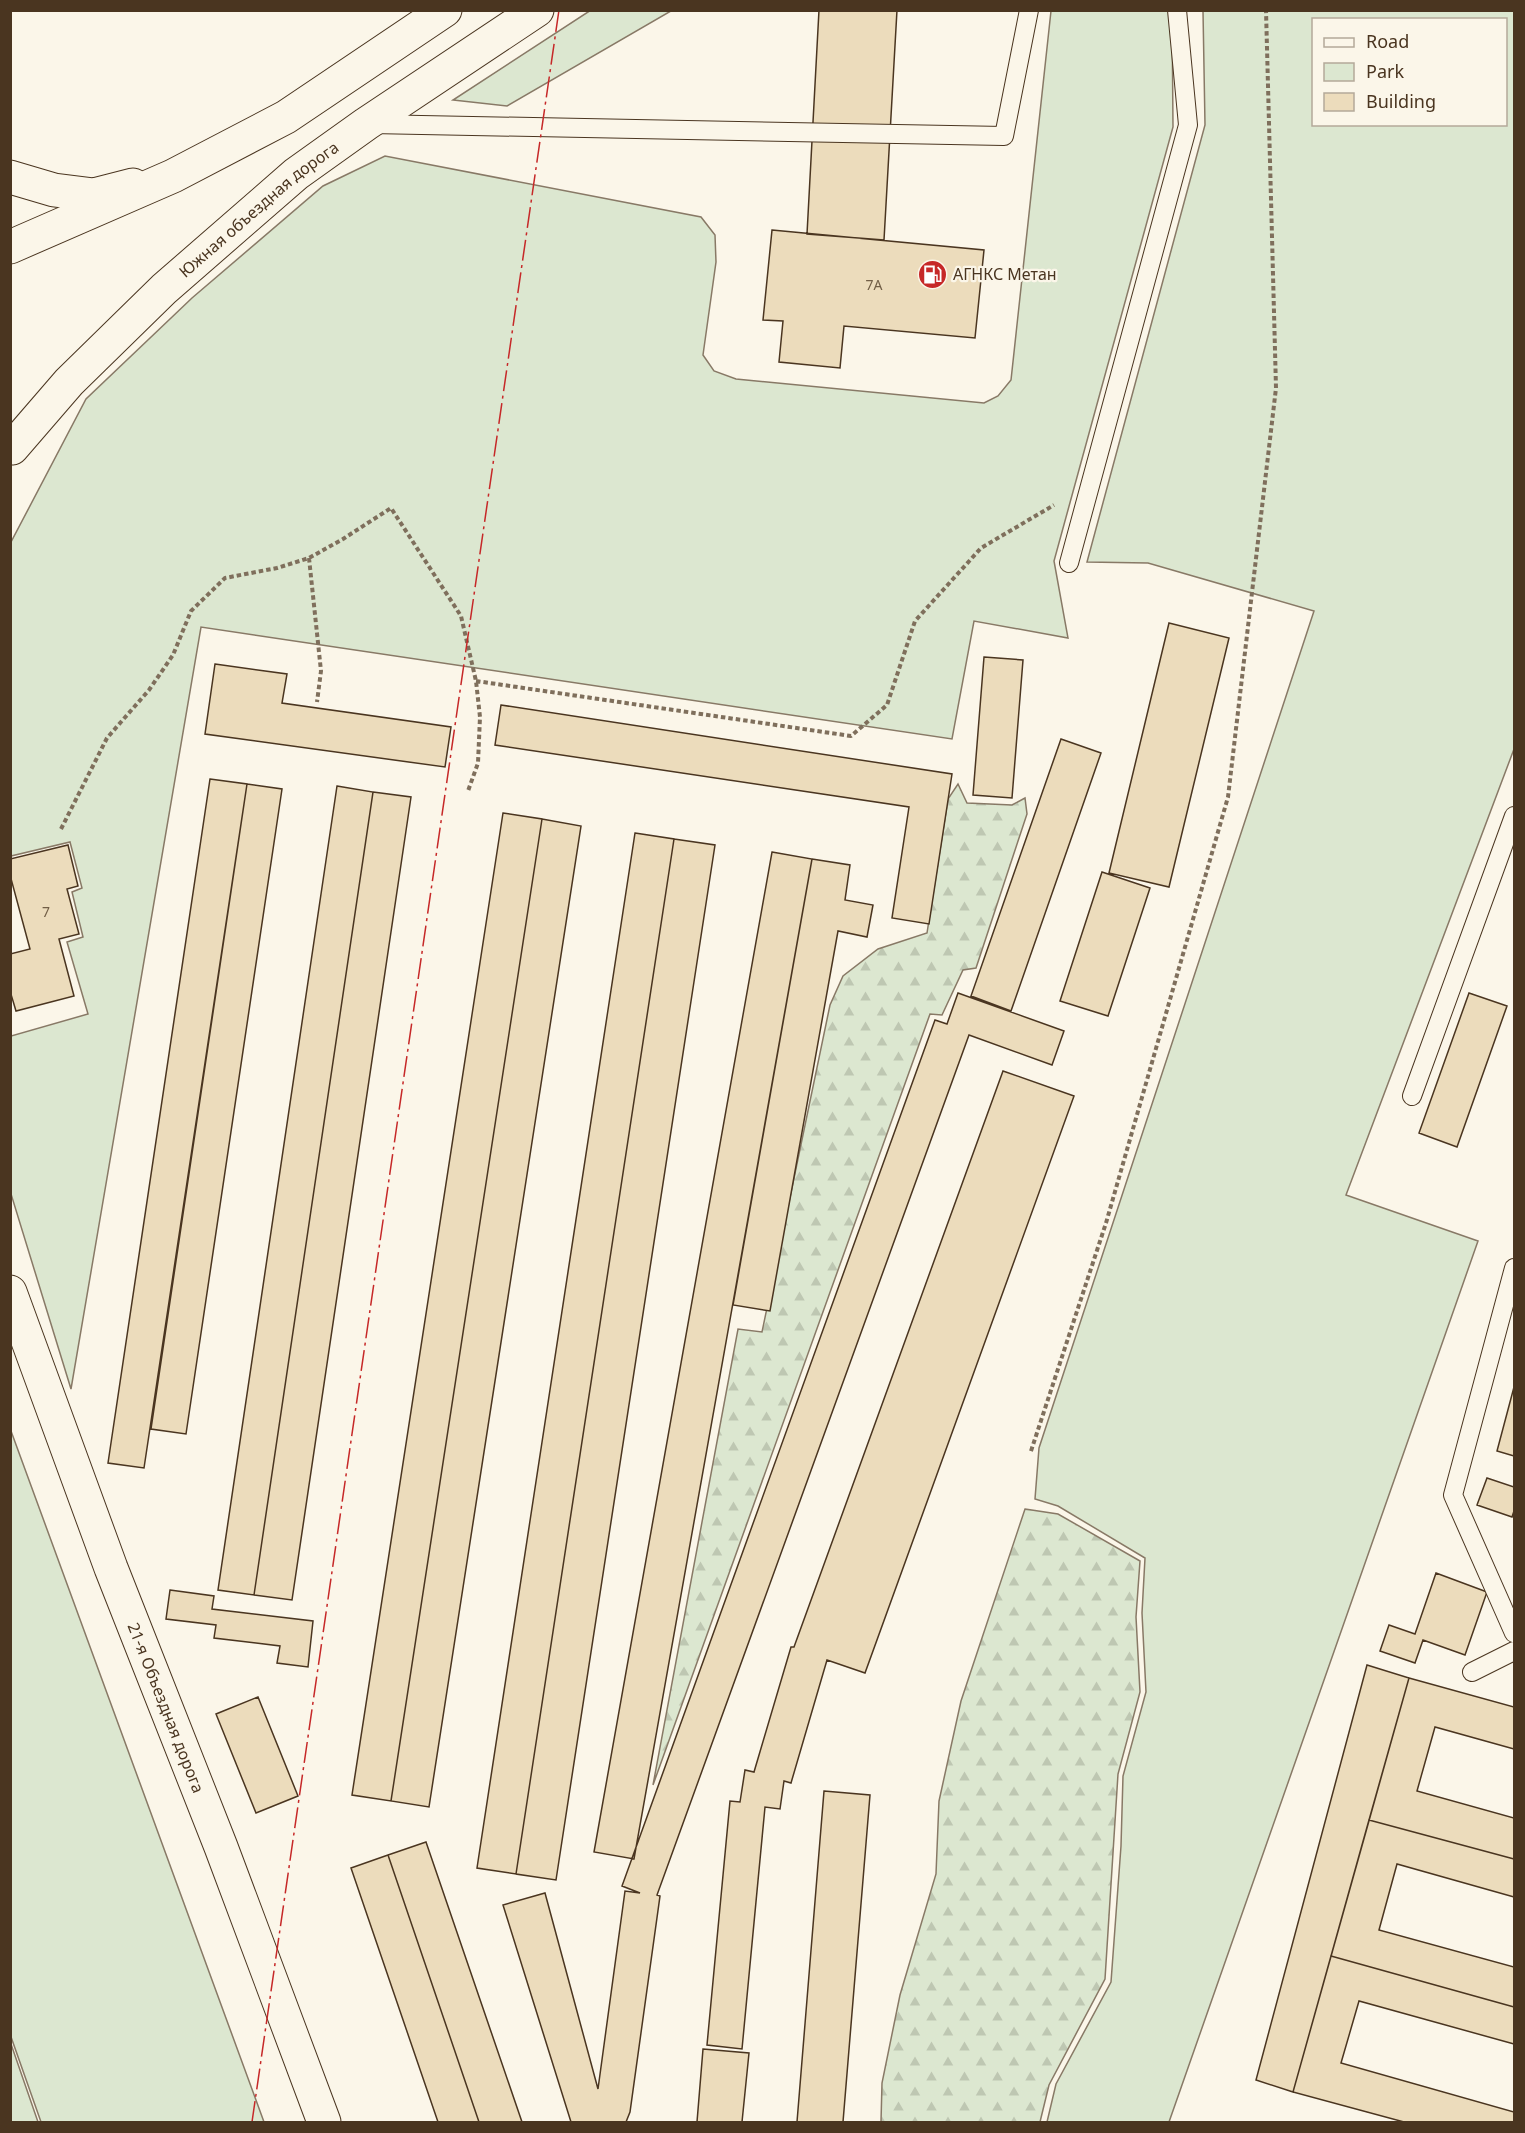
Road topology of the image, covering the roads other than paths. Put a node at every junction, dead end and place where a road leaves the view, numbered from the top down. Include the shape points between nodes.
1 (445, 10) edge
2 (537, 10) edge
3 (1029, 10) edge
4 (1177, 10) edge
5 (366, 124) junction
6 (173, 176) junction
7 (10, 177) edge
8 (10, 247) edge
9 (11, 442) edge
10 (1069, 563) dead end
11 (1515, 816) edge
12 (1412, 1096) dead end
13 (1515, 1268) edge
14 (10, 1292) edge
15 (1515, 1633) edge
16 (1515, 1651) edge
17 (1472, 1672) dead end
18 (324, 2122) edge

1 - 6 main road via 286,117
2 - 5 main road, Южная объездная дорога
3 - 5 lane via 1004,136
4 - 10 lane via 1188,125
5 - 9 main road, Южная объездная дорога via 296,174 164,290
6 - 7 main road via 94,195 54,190
6 - 8 main road
11 - 12 lane
13 - 15 lane via 1453,1495
14 - 18 main road, 21-я Объездная дорога via 111,1568
16 - 17 lane

